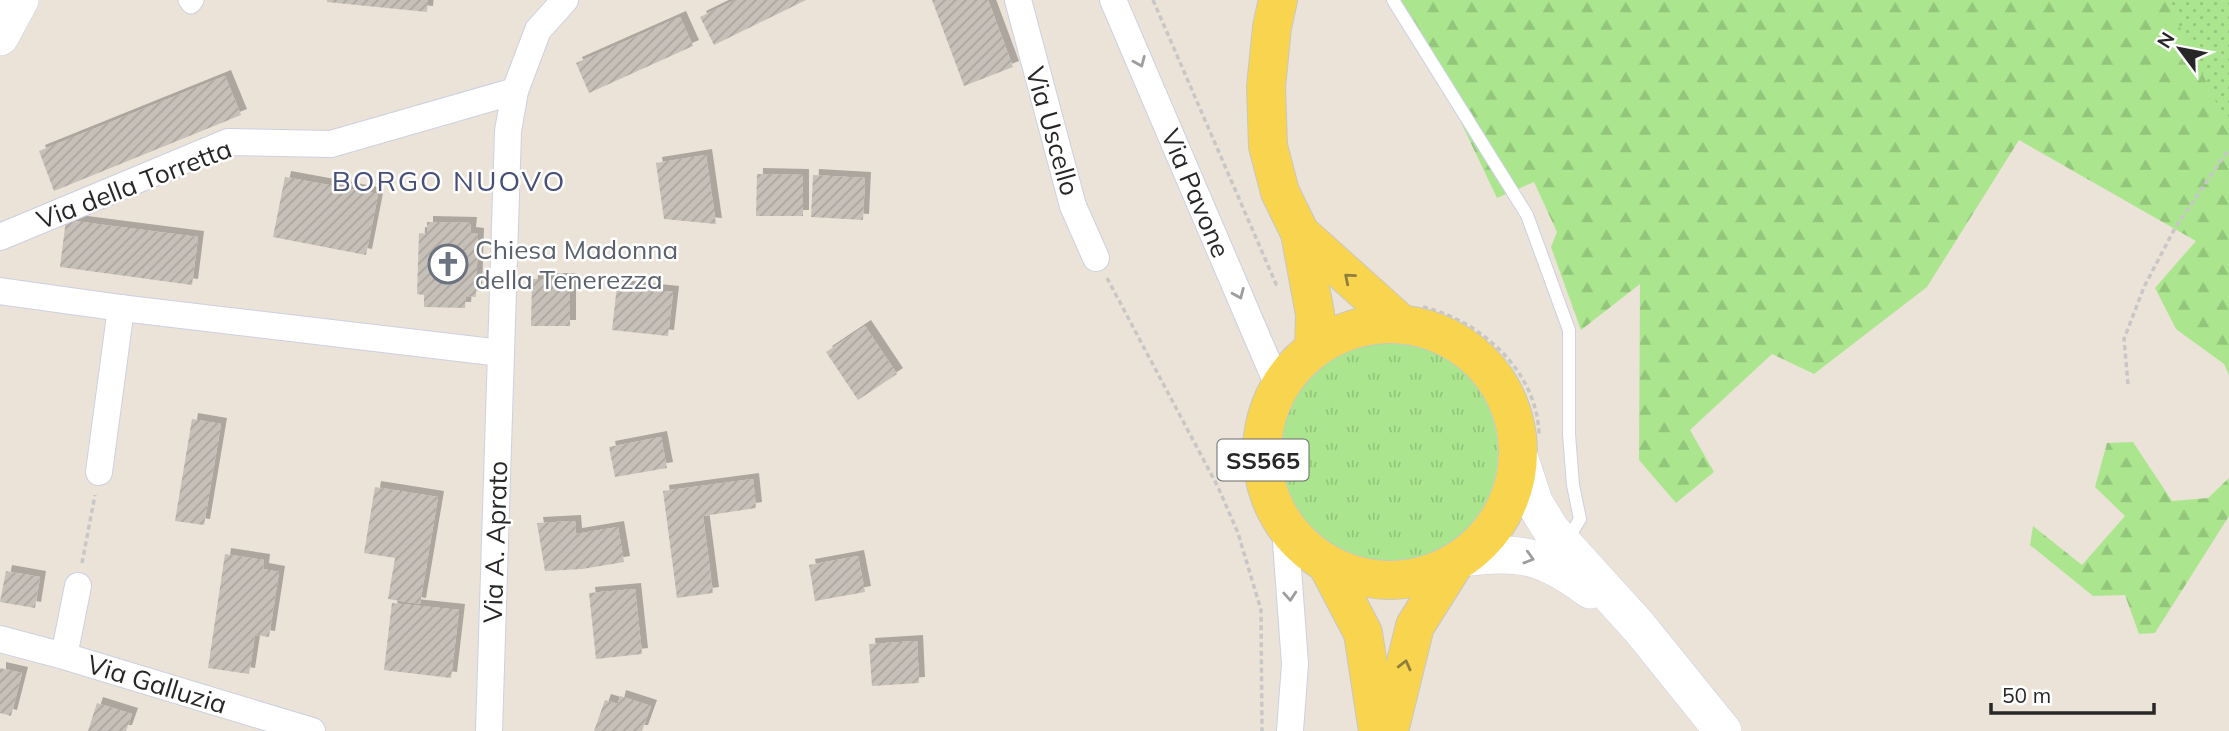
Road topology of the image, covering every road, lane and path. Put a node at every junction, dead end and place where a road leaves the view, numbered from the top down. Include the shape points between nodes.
1 (20, 0) edge
2 (188, 0) edge
3 (194, 0) edge
4 (565, 0) edge
5 (1018, 0) edge
6 (1112, 0) edge
7 (1153, 0) edge
8 (1278, 0) edge
9 (1394, 0) edge
10 (0, 37) edge
11 (515, 91) junction
12 (2229, 149) edge
13 (1300, 233) junction
14 (0, 237) edge
15 (1097, 258) joint
16 (1309, 281) junction
17 (0, 292) edge
18 (121, 308) junction
19 (1407, 313) junction
20 (1314, 347) junction
21 (501, 353) junction
22 (2128, 384) dead end
23 (1278, 386) junction
24 (1529, 447) junction
25 (99, 472) joint
26 (1285, 528) junction
27 (1564, 545) junction
28 (1458, 561) junction
29 (1328, 566) junction
30 (78, 586) joint
31 (1639, 626) junction
32 (0, 639) edge
33 (64, 656) junction
34 (312, 731) edge
35 (489, 731) edge
36 (1262, 731) edge
37 (1290, 731) edge
38 (1378, 731) edge
39 (1389, 731) edge
40 (1723, 731) edge

1 - 10 main road
2 - 3 street via 191,4
4 - 11 street via 538,30
5 - 15 street, Via Uscello via 1073,206
6 -> 23 street, Via Pavone
7 - 16 path via 1276,284 1294,288
8 - 13 main road, SS565 via 1266,87 1268,146 1280,192
9 - 27 lane via 1528,215 1569,330 1569,434 1580,519
11 - 14 street, Via della Torretta via 331,144 228,142
11 - 21 street, Via A. Aprato via 508,131
12 - 22 path via 2175,228 2144,287 2124,339
13 - 16 main road, SS565
19 -> 13 main road, SS565
15 - 36 path via 1238,533 1261,610
16 - 20 main road, SS565
17 - 18 street
18 - 21 street
18 - 25 street
19 - 20 main road, SS565 via 1352,328
19 - 24 main road, SS565 via 1457,341 1493,374
19 - 24 path via 1440,311 1476,328 1514,365 1530,392 1539,424
20 - 23 main road, SS565
21 - 35 street, Via A. Aprato
23 - 26 main road, SS565 via 1261,442 1268,494
24 - 27 main road via 1534,502
24 - 28 main road, SS565 via 1512,494 1491,532
25 - 30 path
26 - 29 main road, SS565
26 -> 37 street via 1296,664
27 - 31 main road
28 - 29 main road, SS565 via 1416,579 1375,581
28 -> 31 main road via 1498,553 1531,558 1566,572
39 -> 28 main road, SS565 via 1415,626
29 - 38 main road, SS565 via 1363,633
30 - 33 street
31 - 40 main road
32 - 33 street, Via Galluzia
33 - 34 street, Via Galluzia

